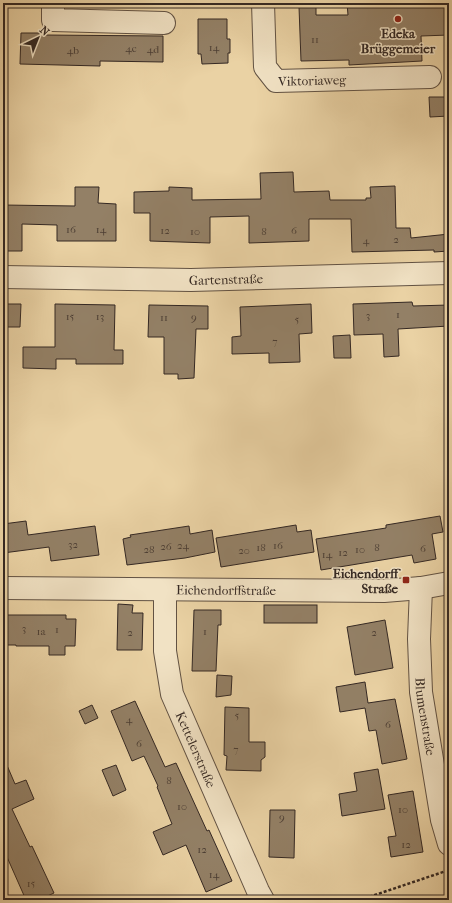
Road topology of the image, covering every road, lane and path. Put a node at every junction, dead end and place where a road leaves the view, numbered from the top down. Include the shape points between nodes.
1 (53, 3) edge
2 (263, 3) edge
3 (164, 23) dead end
4 (430, 77) dead end
5 (449, 273) edge
6 (3, 277) edge
7 (449, 583) edge
8 (3, 588) edge
9 (421, 588) junction
10 (165, 590) junction
11 (449, 844) edge
12 (449, 870) edge
13 (263, 900) edge
14 (360, 900) edge

1 - 3 street via 53,20
2 - 4 street, Viktoriaweg via 264,67 276,80
5 - 6 street, Gartenstraße via 191,280
7 - 9 street, Eichendorffstraße
8 - 10 street, Eichendorffstraße
9 - 10 street, Eichendorffstraße via 384,591
9 - 11 street, Blumenstraße via 418,639 421,692 442,820
10 - 13 street, Kettelerstraße via 165,651 172,694
12 - 14 path

